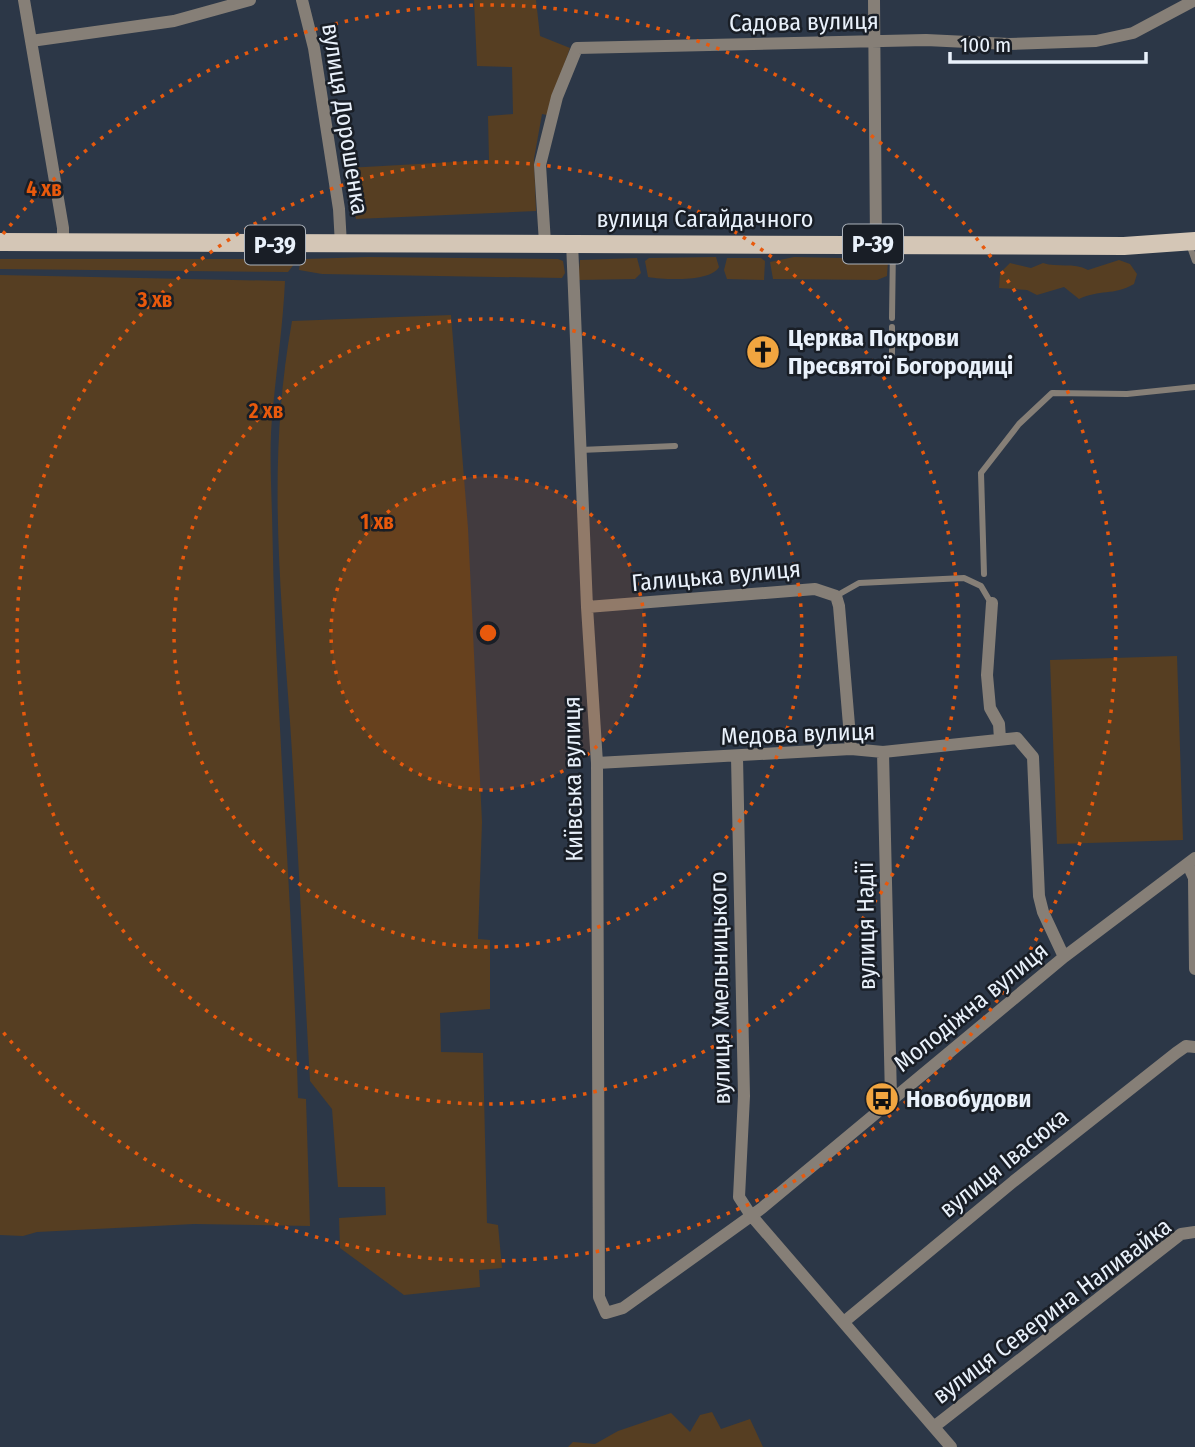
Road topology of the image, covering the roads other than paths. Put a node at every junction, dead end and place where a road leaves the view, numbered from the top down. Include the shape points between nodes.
1 (23, 0) edge
2 (250, 0) edge
3 (874, 0) edge
4 (1195, 0) edge
5 (307, 3) edge
6 (31, 41) junction
7 (875, 43) junction
8 (1192, 241) edge
9 (0, 242) edge
10 (63, 242) junction
11 (572, 242) junction
12 (547, 243) junction
13 (884, 244) junction
14 (341, 246) junction
15 (1195, 261) edge
16 (892, 318) dead end
17 (892, 327) dead end
18 (891, 352) dead end
19 (1195, 387) edge
20 (675, 446) dead end
21 (580, 450) junction
22 (984, 574) dead end
23 (838, 601) junction
24 (992, 603) joint
25 (587, 607) junction
26 (1000, 739) junction
27 (851, 749) junction
28 (883, 752) junction
29 (737, 757) junction
30 (597, 762) junction
31 (1191, 861) edge
32 (1064, 957) junction
33 (1195, 969) edge
34 (1195, 1047) edge
35 (891, 1098) junction
36 (750, 1214) junction
37 (1195, 1232) edge
38 (606, 1314) joint
39 (845, 1321) junction
40 (935, 1426) junction
41 (951, 1447) edge

1 - 6 street
2 - 6 street via 174,20
3 - 7 street
4 - 7 street, Садова вулиця via 1133,33 1096,41
5 - 14 street, вулиця Дорошенка
6 - 10 street
7 - 12 street, Садова вулиця via 577,47 540,165
7 - 13 street
8 - 13 main road, вулиця Сагайдачного / Р-39 via 1124,246
8 - 15 lane
9 - 10 main road, Р-39
10 - 14 main road, Р-39
11 - 12 main road, вулиця Сагайдачного / Р-39
11 - 13 main road, вулиця Сагайдачного / Р-39
11 - 21 street, Київська вулиця
12 - 14 main road, Р-39
13 - 16 lane
17 - 18 lane
19 - 22 lane via 1127,394 1052,393 1019,424 981,473
20 - 21 lane
21 - 25 street, Київська вулиця
23 - 24 lane via 859,583 964,578 981,586
23 - 25 street, Галицька вулиця via 815,589
23 - 27 street
24 - 26 street via 987,675 990,708 999,724
25 - 30 street, Київська вулиця
26 - 28 street, Медова вулиця
26 - 32 street via 1017,738 1033,757 1039,896
27 - 28 street, Медова вулиця
27 - 29 street, Медова вулиця
28 - 35 street, вулиця Надії
29 - 30 street, Медова вулиця
29 - 36 street, вулиця Хмельницького via 744,1096 738,1197
30 - 38 street, Київська вулиця via 599,1297
31 - 32 street, Молодіжна вулиця
31 - 33 street
32 - 35 street, Молодіжна вулиця
34 - 39 street, вулиця Івасюка via 1186,1046 1176,1053
35 - 36 street, Молодіжна вулиця
36 - 38 street, Молодіжна вулиця via 623,1308
36 - 39 street
37 - 40 street, вулиця Северина Наливайка via 1181,1234
39 - 40 street
40 - 41 street

